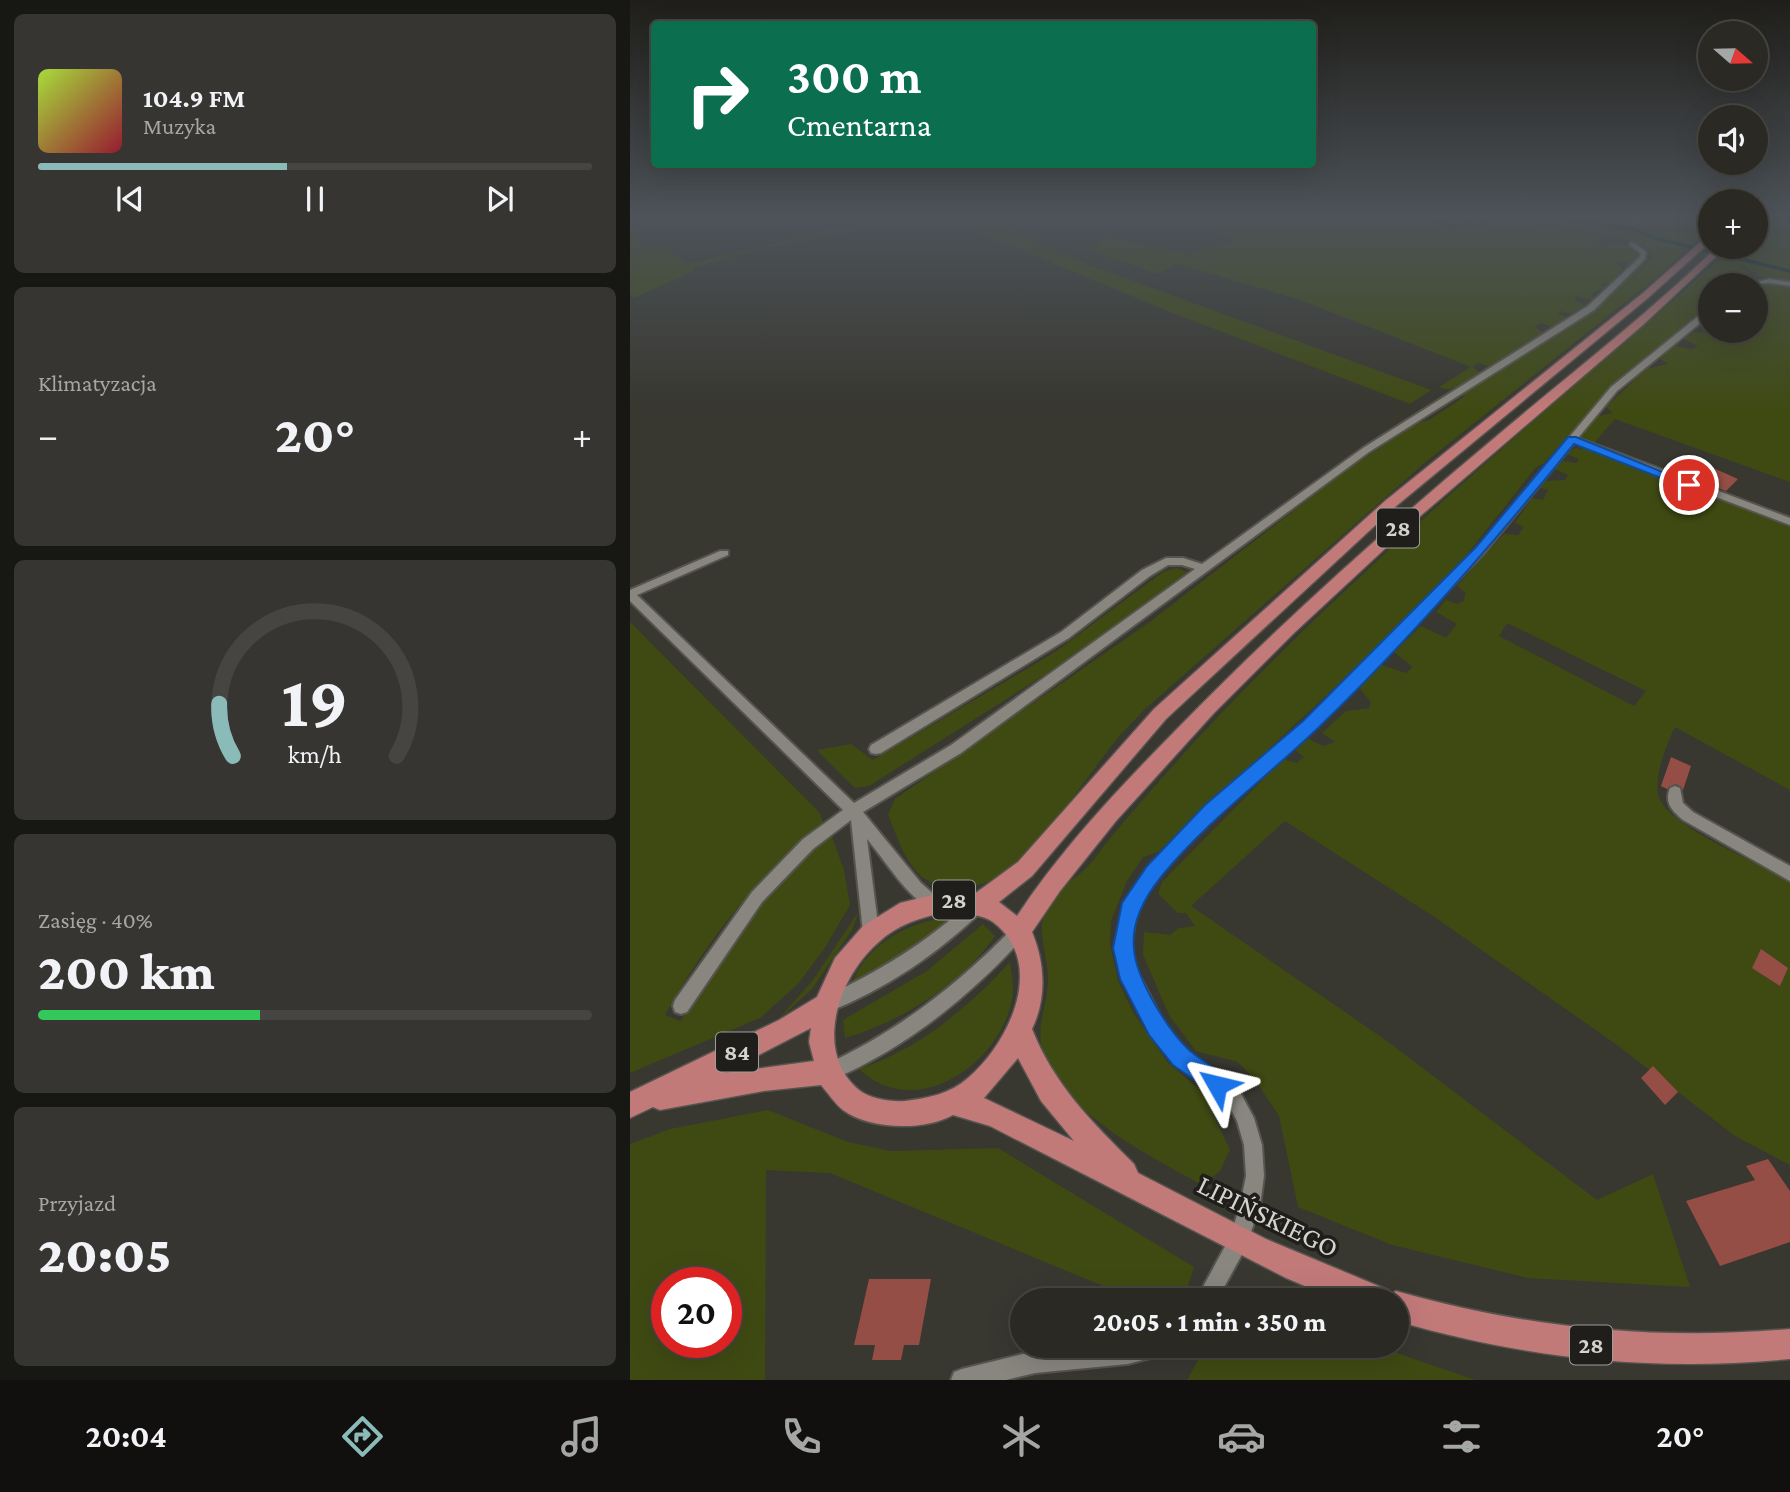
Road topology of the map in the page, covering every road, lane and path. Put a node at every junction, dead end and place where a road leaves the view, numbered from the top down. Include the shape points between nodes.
1 (1618, 281) edge
2 (1671, 281) edge
3 (1674, 281) edge
4 (1772, 281) edge
5 (1790, 284) edge
6 (1698, 321) edge
7 (1572, 439) junction
8 (1790, 522) edge
9 (724, 552) dead end
10 (1203, 568) junction
11 (630, 595) edge
12 (876, 749) dead end
13 (1675, 792) dead end
14 (855, 815) junction
15 (1790, 874) edge
16 (932, 902) junction
17 (979, 904) junction
18 (871, 932) junction
19 (1018, 933) junction
20 (681, 1006) dead end
21 (824, 1006) junction
22 (1021, 1033) junction
23 (829, 1072) junction
24 (640, 1102) edge
25 (954, 1103) junction
26 (1134, 1183) junction
27 (1238, 1242) junction
28 (1213, 1288) edge
29 (1345, 1288) edge
30 (1409, 1309) edge
31 (1790, 1344) edge
32 (1076, 1358) edge
33 (962, 1380) edge

1 - 10 street via 1591,308 1366,450
2 - 17 main road, 28 via 1380,513 1160,714 1025,869
3 - 19 main road, 28 via 1286,629 1108,815 1048,886
4 - 5 street
6 - 7 street via 1614,389
7 - 8 street
7 - 27 street via 1480,550 1309,726 1211,810 1153,872 1129,910 1123,948 1128,971 1157,1027 1181,1058 1234,1098 1245,1118 1255,1176
9 - 11 street
10 - 12 street via 1183,561 1166,562 1065,635
10 - 14 street via 956,749
11 - 14 street
13 - 15 street via 1676,806 1688,816
14 - 16 street
14 - 18 street
14 - 20 street via 808,844 757,897
16 - 17 main road, 28
16 - 18 main road, 28 via 900,913
17 - 19 main road, 28 via 1001,915
17 - 21 street via 936,943 881,981
18 - 21 main road, 28 via 845,960
19 - 22 main road, 28 via 1029,954 1033,978
19 - 23 street via 930,1017
21 - 23 main road, 28 via 821,1040
21 - 24 main road, 84 via 788,1029
22 - 25 main road, 28 via 993,1073
22 - 26 main road, LIPIŃSKIEGO via 1045,1088
23 - 24 main road, 84 via 764,1078
23 - 25 main road, 28 via 855,1102 880,1113 924,1113
25 - 26 main road, LIPIŃSKIEGO via 991,1112
26 - 27 main road, LIPIŃSKIEGO
27 - 28 street
27 - 29 main road, LIPIŃSKIEGO
30 - 31 main road, 28 via 1520,1336 1622,1348
32 - 33 street via 1035,1362

